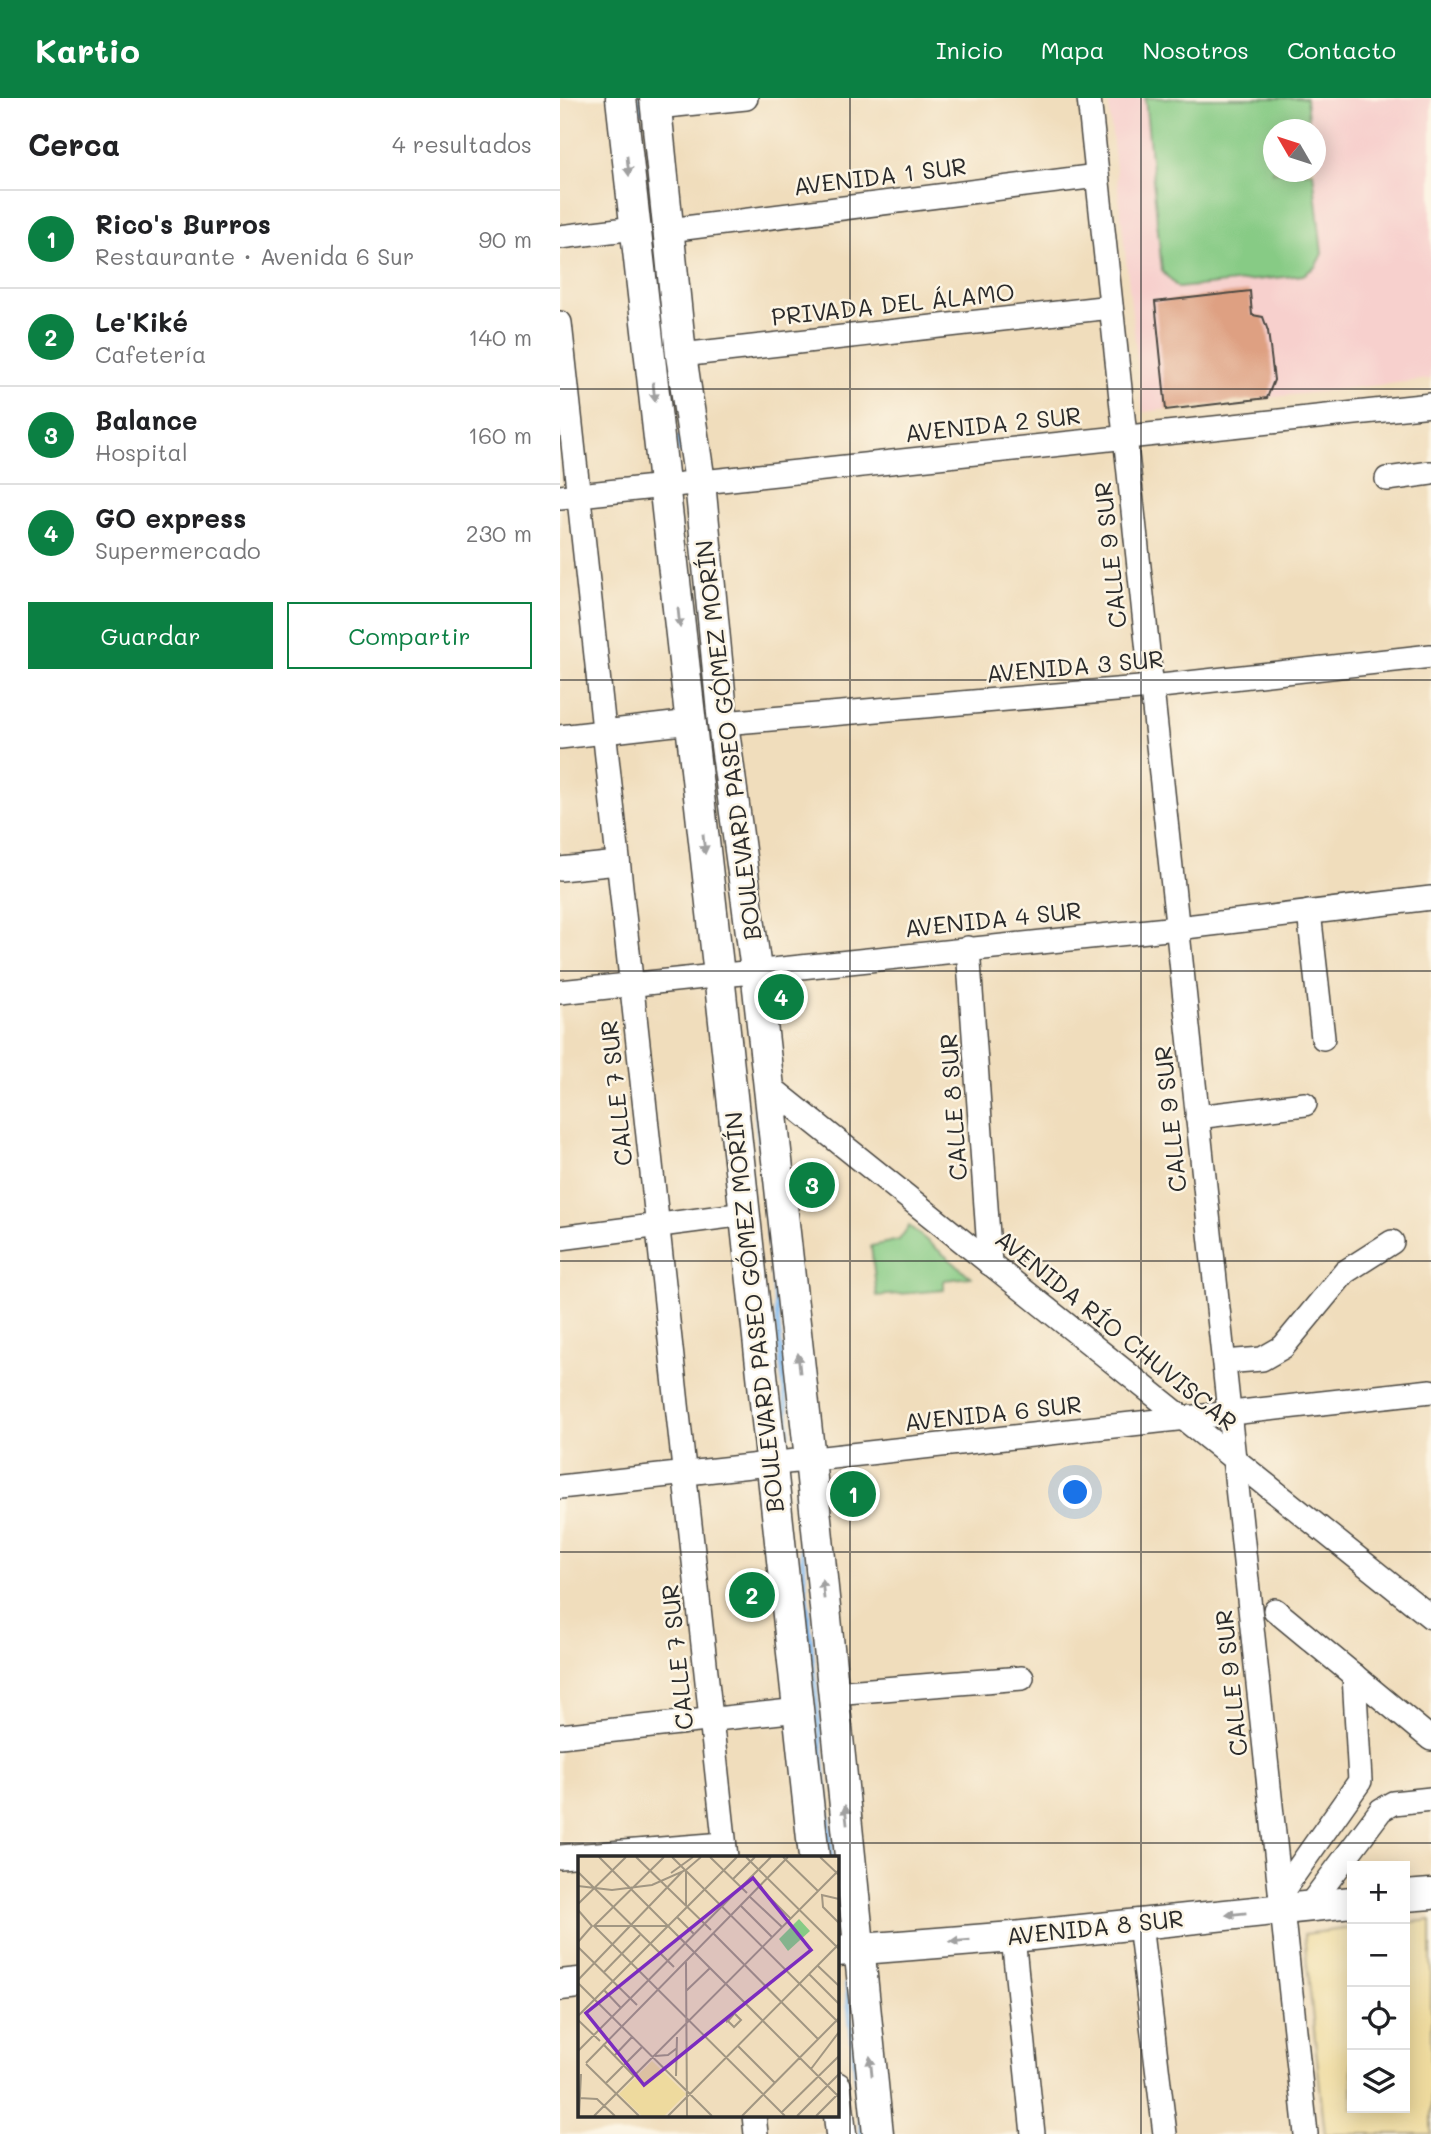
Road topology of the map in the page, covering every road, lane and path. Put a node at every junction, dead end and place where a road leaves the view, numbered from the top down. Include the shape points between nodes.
1 (621, 98) edge
2 (746, 98) edge
3 (1089, 98) edge
4 (655, 103) edge
5 (1097, 176) junction
6 (635, 228) junction
7 (669, 230) junction
8 (560, 237) edge
9 (1111, 307) junction
10 (560, 323) edge
11 (681, 355) junction
12 (1431, 405) edge
13 (1125, 437) junction
14 (1431, 473) edge
15 (1387, 480) dead end
16 (700, 482) junction
17 (665, 486) junction
18 (569, 496) edge
19 (1431, 656) edge
20 (1152, 687) junction
21 (691, 722) junction
22 (723, 723) junction
23 (604, 732) junction
24 (560, 737) edge
25 (618, 863) junction
26 (560, 869) edge
27 (1431, 898) edge
28 (1309, 912) junction
29 (1177, 928) junction
30 (968, 948) junction
31 (756, 970) junction
32 (719, 975) junction
33 (632, 985) junction
34 (560, 992) edge
35 (725, 1031) junction
36 (1323, 1038) dead end
37 (769, 1086) junction
38 (1305, 1104) dead end
39 (1198, 1117) junction
40 (745, 1214) junction
41 (658, 1226) junction
42 (560, 1238) edge
43 (1392, 1242) dead end
44 (990, 1264) junction
45 (1224, 1362) junction
46 (1431, 1391) edge
47 (1229, 1414) junction
48 (1184, 1419) junction
49 (1234, 1459) junction
50 (810, 1460) junction
51 (770, 1464) junction
52 (684, 1472) junction
53 (560, 1487) edge
54 (1275, 1610) dead end
55 (1431, 1617) edge
56 (1354, 1675) junction
57 (1022, 1678) dead end
58 (833, 1693) junction
59 (799, 1710) junction
60 (711, 1720) junction
61 (560, 1736) edge
62 (1431, 1739) edge
63 (1431, 1799) edge
64 (725, 1851) edge
65 (578, 1856) edge
66 (588, 1856) edge
67 (814, 1856) edge
68 (560, 1857) edge
69 (1431, 1894) edge
70 (1410, 1896) edge
71 (1347, 1902) edge
72 (1291, 1903) junction
73 (1140, 1924) junction
74 (1013, 1937) junction
75 (848, 1950) edge
76 (578, 1983) edge
77 (560, 1986) edge
78 (838, 2106) edge
79 (754, 2116) edge
80 (756, 2134) edge
81 (841, 2134) edge
82 (878, 2134) edge
83 (1033, 2134) edge
84 (1165, 2134) edge
85 (1306, 2134) edge

1 -> 6 main road, BOULEVARD PASEO GÓMEZ MORÍN
2 - 4 street
3 - 5 street, CALLE 9 SUR
4 - 7 main road, BOULEVARD PASEO GÓMEZ MORÍN
5 - 7 street, AVENIDA 1 SUR
5 - 9 street, CALLE 9 SUR
6 - 8 street
6 -> 17 main road, BOULEVARD PASEO GÓMEZ MORÍN
7 - 11 main road, BOULEVARD PASEO GÓMEZ MORÍN
9 - 11 street, PRIVADA DEL ÁLAMO
9 - 13 street, CALLE 9 SUR
10 - 18 street, CALLE 7 SUR
11 - 16 main road, BOULEVARD PASEO GÓMEZ MORÍN
12 - 13 street, AVENIDA 2 SUR
13 - 16 street, AVENIDA 2 SUR
13 - 20 street, CALLE 9 SUR
14 - 15 street
16 - 17 street, AVENIDA 2 SUR
16 - 22 main road, BOULEVARD PASEO GÓMEZ MORÍN
17 - 18 street, AVENIDA 2 SUR
17 -> 21 main road, BOULEVARD PASEO GÓMEZ MORÍN
18 - 23 street, CALLE 7 SUR
19 - 20 street, AVENIDA 3 SUR
20 - 22 street, AVENIDA 3 SUR
20 - 29 street, CALLE 9 SUR
21 - 23 street
21 -> 32 main road, BOULEVARD PASEO GÓMEZ MORÍN
22 - 31 main road, BOULEVARD PASEO GÓMEZ MORÍN
23 - 24 street
23 - 25 street, CALLE 7 SUR
25 - 26 street
25 - 33 street, CALLE 7 SUR
27 - 28 street, AVENIDA 4 SUR
28 - 29 street, AVENIDA 4 SUR
28 - 36 street
29 - 30 street, AVENIDA 4 SUR
29 - 39 street, CALLE 9 SUR
30 - 31 street, AVENIDA 4 SUR
30 - 44 street, CALLE 8 SUR
31 - 32 street, AVENIDA 4 SUR
31 - 37 main road, BOULEVARD PASEO GÓMEZ MORÍN
32 - 33 street, AVENIDA 4 SUR
32 - 35 main road, BOULEVARD PASEO GÓMEZ MORÍN
33 - 34 street, AVENIDA 4 SUR
33 - 41 street, CALLE 7 SUR
35 - 37 main road via 750,1069
35 - 40 main road, BOULEVARD PASEO GÓMEZ MORÍN
37 - 44 street, AVENIDA RÍO CHUVISCAR
50 -> 37 main road, BOULEVARD PASEO GÓMEZ MORÍN
38 - 39 street
39 - 45 street, CALLE 9 SUR
40 - 41 street
40 - 51 main road, BOULEVARD PASEO GÓMEZ MORÍN
41 - 42 street
41 - 52 street, CALLE 7 SUR
43 - 45 street via 1345,1272 1272,1356
44 - 48 street, AVENIDA RÍO CHUVISCAR
45 - 47 street, CALLE 9 SUR
46 - 47 street, AVENIDA 6 SUR
47 - 48 street, AVENIDA 6 SUR
47 - 49 street, CALLE 9 SUR
48 - 49 street, AVENIDA RÍO CHUVISCAR
48 - 50 street, AVENIDA 6 SUR
49 - 55 street, AVENIDA RÍO CHUVISCAR
49 - 72 street, CALLE 9 SUR
50 - 51 street, AVENIDA 6 SUR
58 -> 50 main road, BOULEVARD PASEO GÓMEZ MORÍN
51 - 52 street, AVENIDA 6 SUR
51 - 59 main road, BOULEVARD PASEO GÓMEZ MORÍN
52 - 53 street, AVENIDA 6 SUR
52 - 60 street, CALLE 7 SUR
54 - 56 street
56 - 62 street
56 - 72 street via 1360,1781
57 - 58 street
75 -> 58 main road, BOULEVARD PASEO GÓMEZ MORÍN
59 - 60 street
59 - 67 main road, BOULEVARD PASEO GÓMEZ MORÍN
60 - 61 street
60 - 64 street, CALLE 7 SUR
63 - 72 street via 1393,1803 1381,1810
64 - 66 street
65 - 68 street
69 - 70 main road
71 - 72 main road, AVENIDA 8 SUR
72 -> 73 main road, AVENIDA 8 SUR
72 - 85 street, CALLE 9 SUR
73 - 74 main road, AVENIDA 8 SUR
73 - 84 street
74 -> 75 main road, AVENIDA 8 SUR
74 - 83 street
82 -> 75 main road, BOULEVARD PASEO GÓMEZ MORÍN
76 - 77 main road
78 - 81 main road
79 - 80 street

